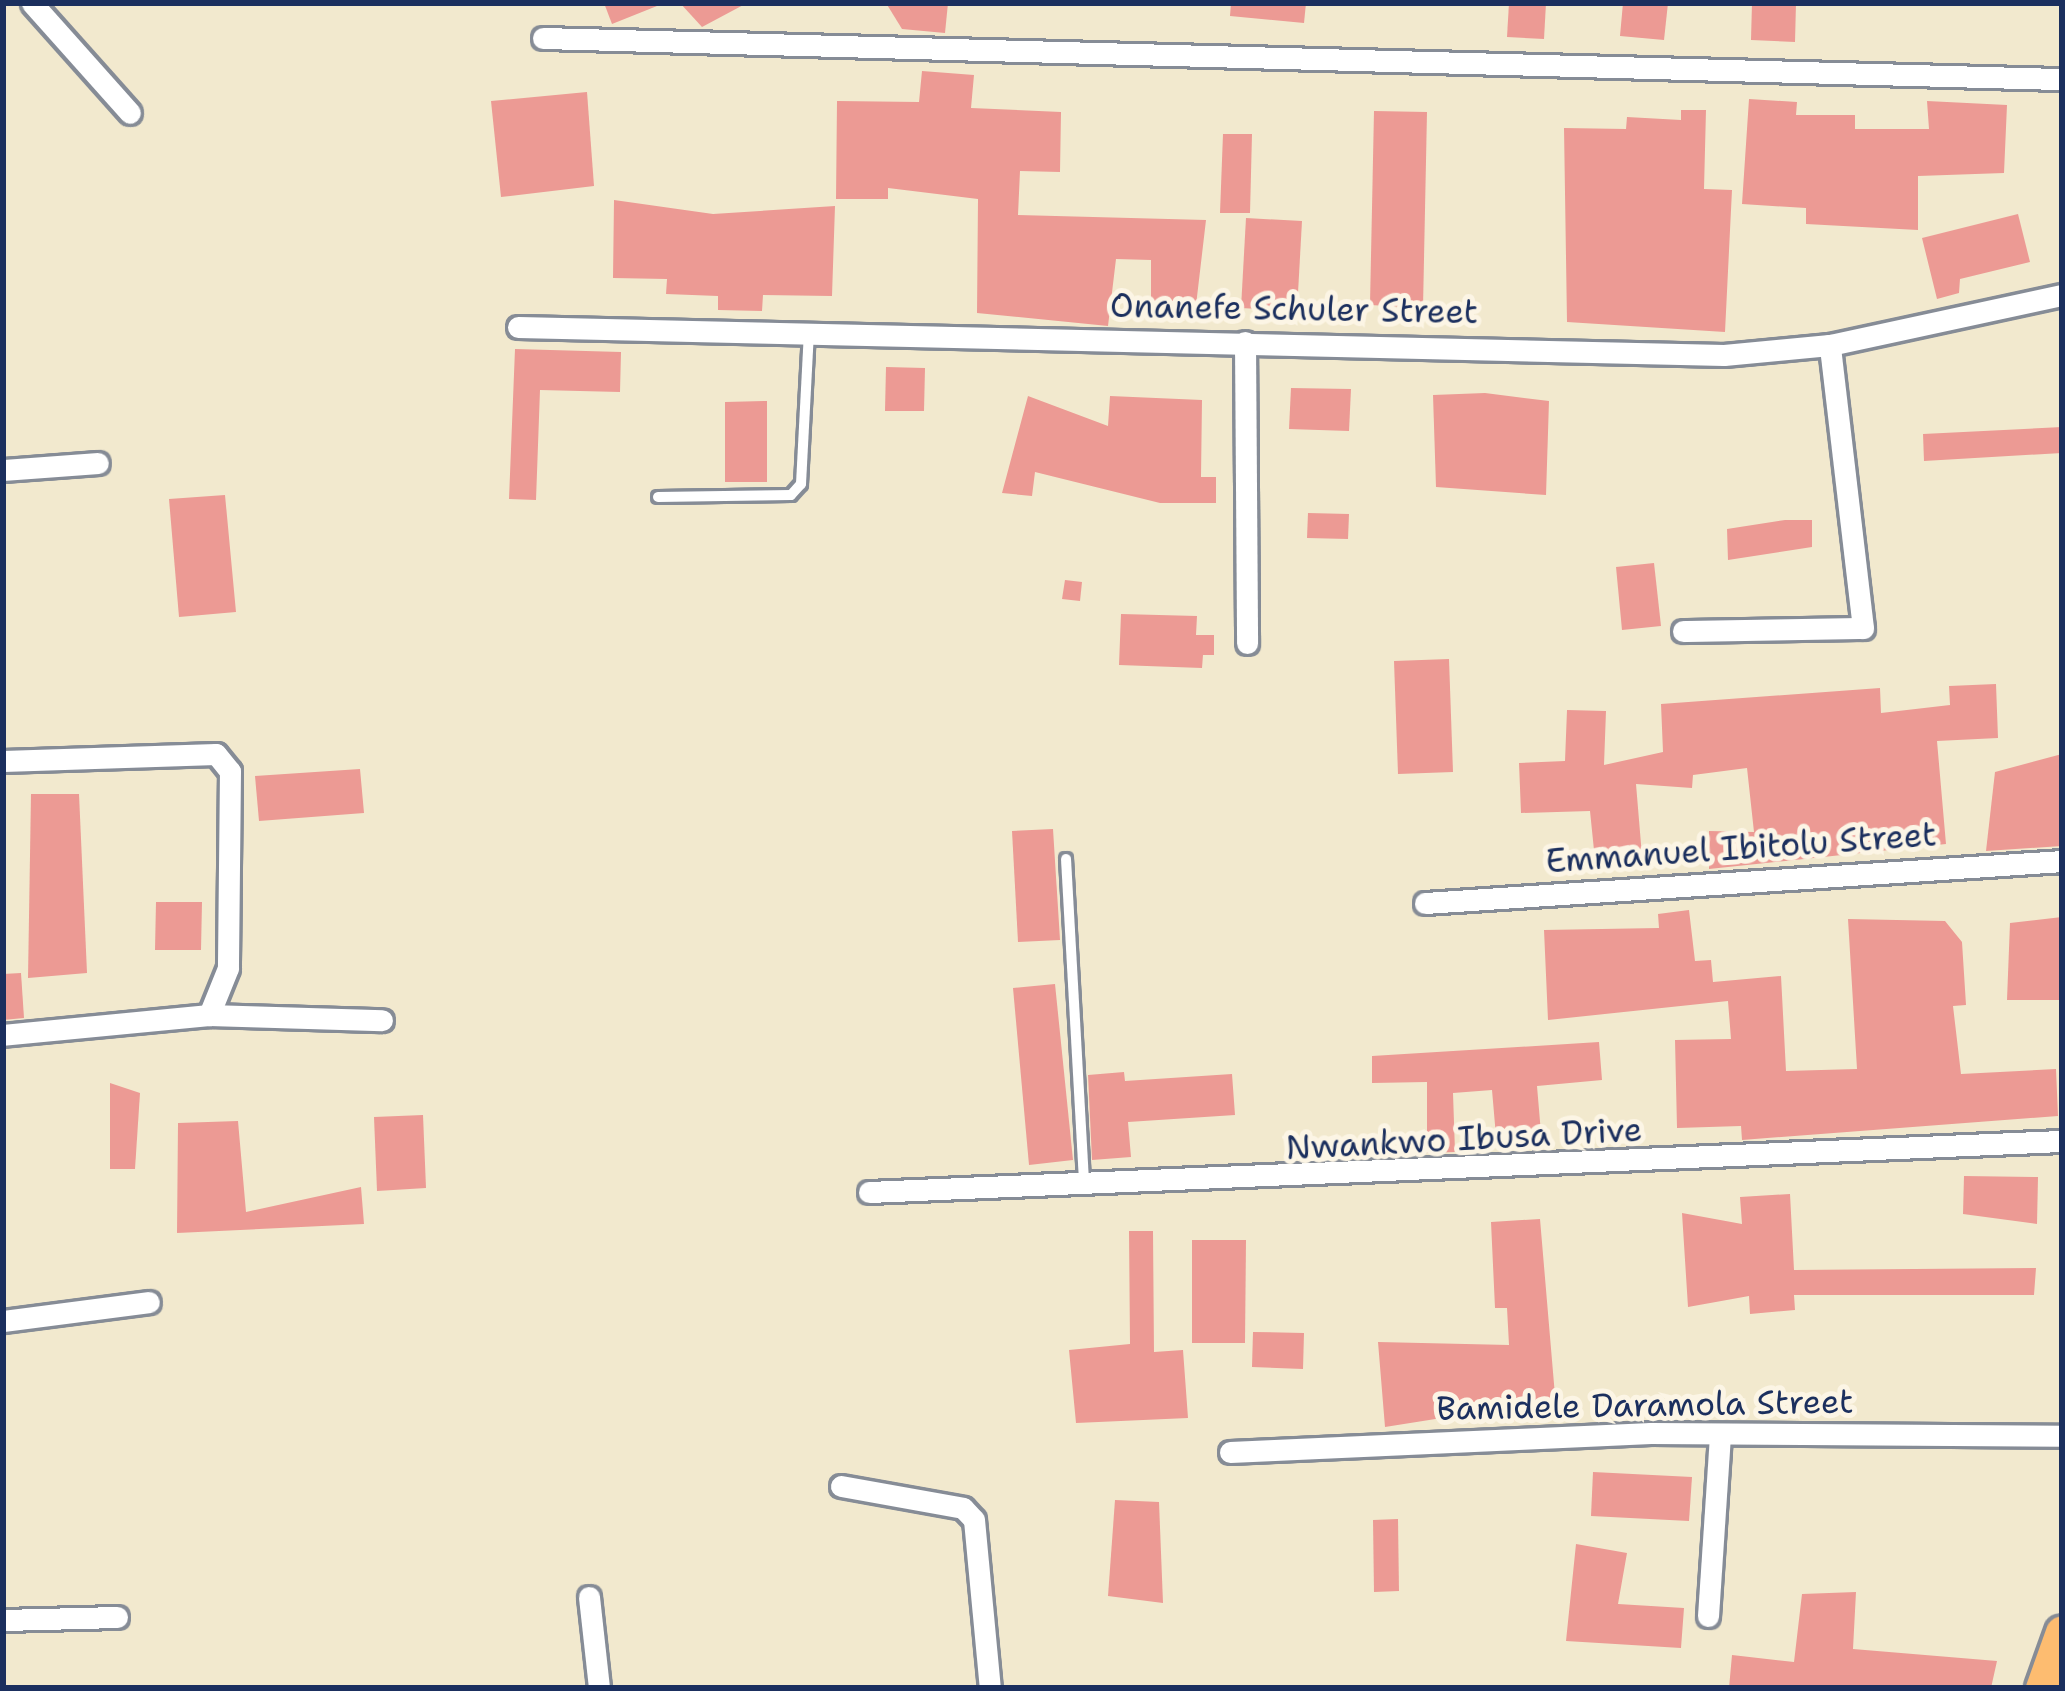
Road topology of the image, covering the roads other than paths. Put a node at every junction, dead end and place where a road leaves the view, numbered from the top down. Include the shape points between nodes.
1 (32, 3) edge
2 (543, 38) dead end
3 (2062, 79) edge
4 (130, 113) dead end
5 (2062, 295) edge
6 (518, 327) dead end
7 (809, 333) junction
8 (1245, 342) junction
9 (1830, 345) junction
10 (98, 463) dead end
11 (3, 470) edge
12 (658, 497) dead end
13 (1683, 631) dead end
14 (1246, 643) dead end
15 (3, 760) edge
16 (1066, 859) dead end
17 (2062, 861) edge
18 (1425, 903) dead end
19 (209, 1016) junction
20 (382, 1019) dead end
21 (3, 1035) edge
22 (2062, 1141) edge
23 (1084, 1189) junction
24 (869, 1192) dead end
25 (149, 1301) dead end
26 (3, 1321) edge
27 (1720, 1433) junction
28 (2062, 1436) edge
29 (1230, 1452) dead end
30 (841, 1486) dead end
31 (589, 1597) dead end
32 (1708, 1616) dead end
33 (117, 1617) dead end
34 (3, 1620) edge
35 (2062, 1631) edge
36 (599, 1688) edge
37 (990, 1688) edge
38 (2042, 1688) edge

1 - 4 street
2 - 3 street
5 - 9 street, Onanefe Schuler Street
6 - 7 street, Onanefe Schuler Street
7 - 8 street, Onanefe Schuler Street
7 - 12 lane via 801,484 791,495
8 - 9 street, Onanefe Schuler Street via 1724,355
8 - 14 street
9 - 13 street via 1863,628
10 - 11 street
15 - 19 street via 225,760 228,968
16 - 23 lane
17 - 18 street, Emmanuel Ibitolu Street
19 - 20 street
19 - 21 street
22 - 23 street, Nwankwo Ibusa Drive
23 - 24 street, Nwankwo Ibusa Drive
25 - 26 street
27 - 28 street, Bamidele Daramola Street
27 - 29 street, Bamidele Daramola Street
27 - 32 street
30 - 37 street via 963,1508 974,1520
31 - 36 street
33 - 34 street
35 - 38 main road

